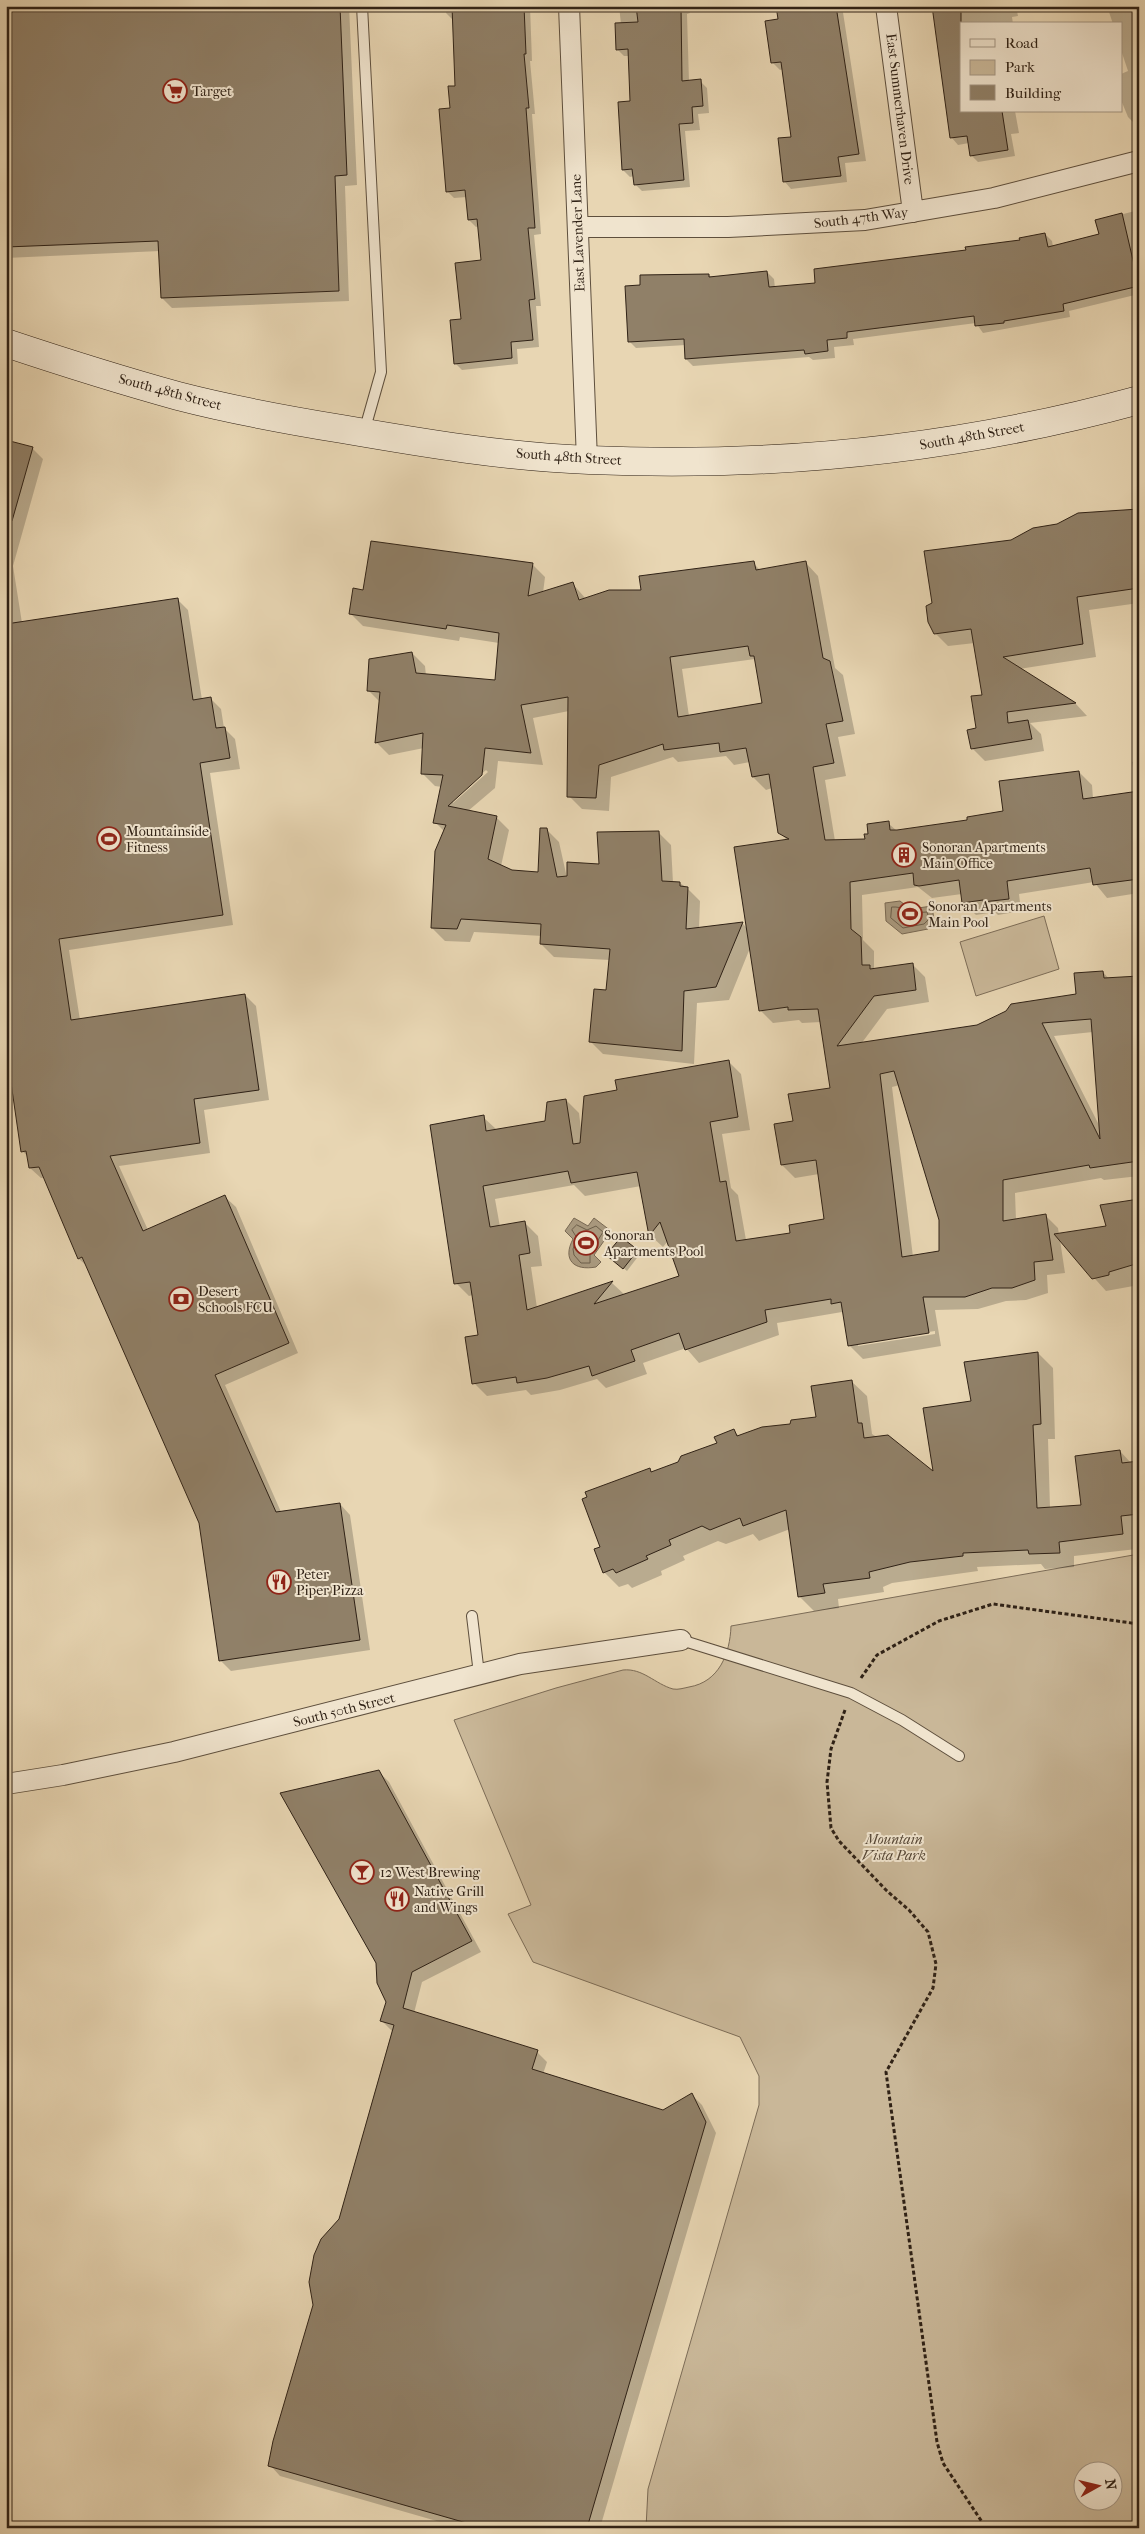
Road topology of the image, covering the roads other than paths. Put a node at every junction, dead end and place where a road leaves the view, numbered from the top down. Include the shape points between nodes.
1 (362, 6) edge
2 (569, 6) edge
3 (886, 6) edge
4 (1139, 160) edge
5 (913, 212) junction
6 (578, 227) junction
7 (6, 343) edge
8 (1139, 400) edge
9 (364, 433) junction
10 (587, 460) junction
11 (472, 1616) dead end
12 (681, 1640) joint
13 (479, 1674) junction
14 (959, 1756) dead end
15 (6, 1784) edge

1 - 9 lane via 381,372
2 - 6 street, East Lavender Lane
3 - 5 street, East Summerhaven Drive
4 - 5 street, South 47th Way via 994,198
5 - 6 street, South 47th Way via 802,225
6 - 10 street, East Lavender Lane
7 - 9 main road, South 48th Street via 180,396
8 - 10 main road, South 48th Street via 1006,432 869,452 672,462
9 - 10 main road, South 48th Street via 486,451
11 - 13 lane
12 - 13 street, South 50th Street via 529,1662
12 - 14 lane via 851,1692
13 - 15 street, South 50th Street via 174,1752

